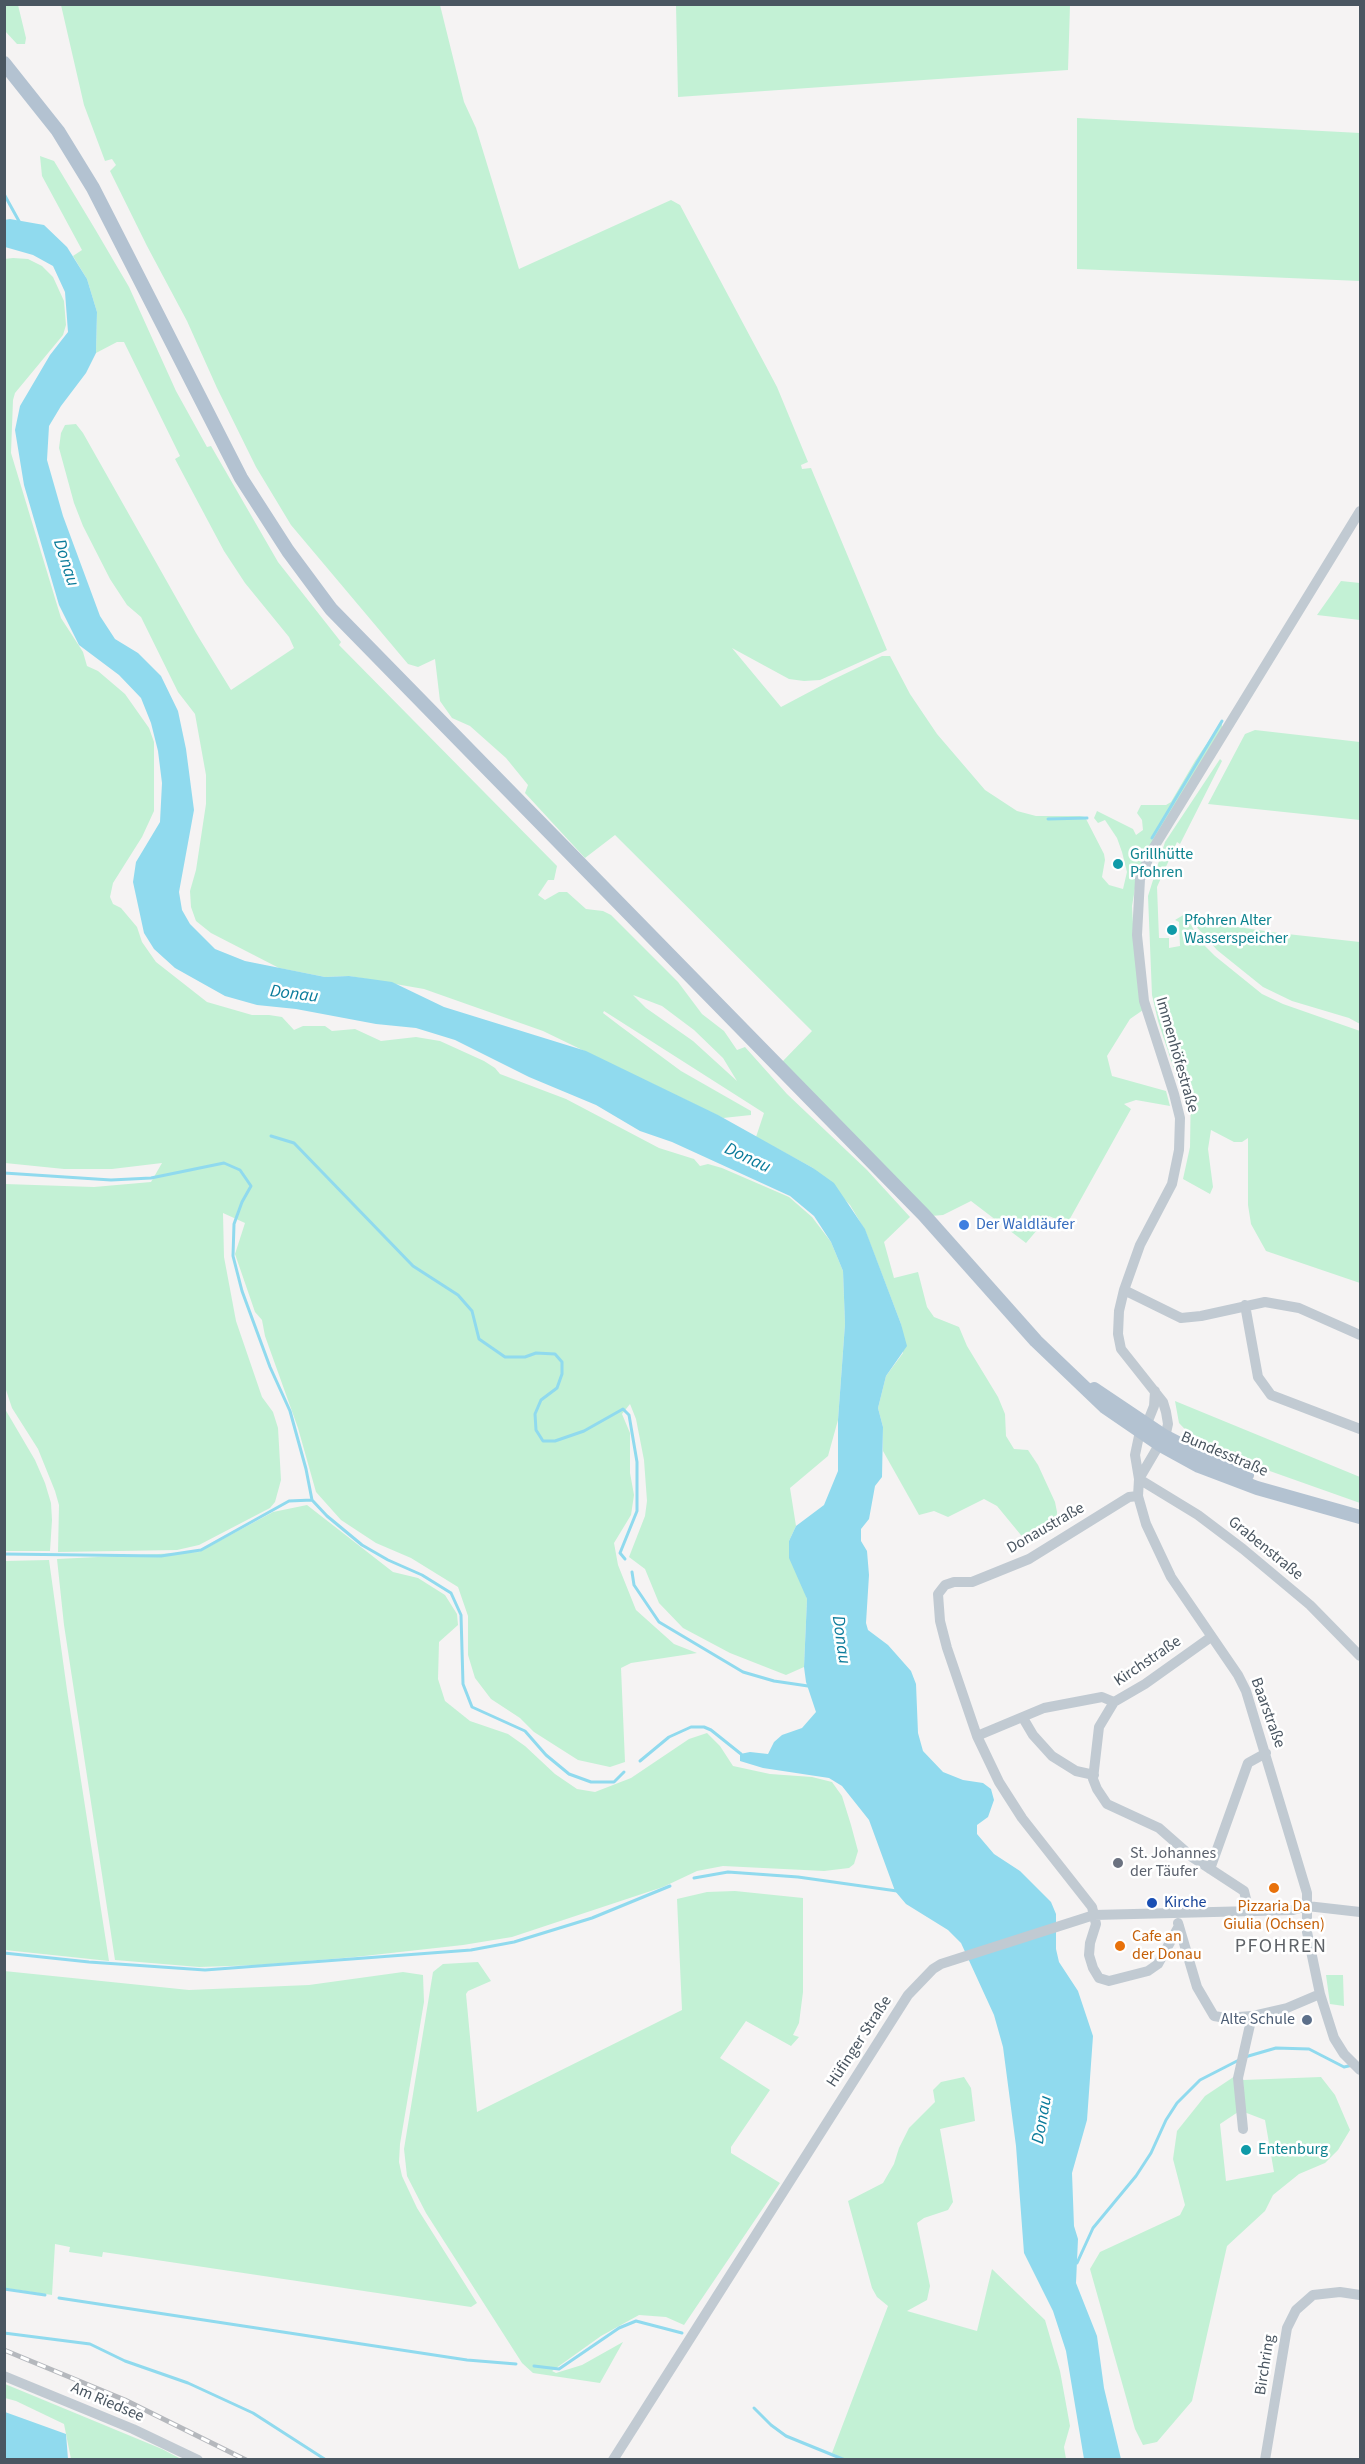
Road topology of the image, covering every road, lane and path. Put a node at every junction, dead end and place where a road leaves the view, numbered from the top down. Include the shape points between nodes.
1 (4, 63) edge
2 (1360, 511) edge
3 (1124, 1290) junction
4 (1245, 1305) junction
5 (1360, 1335) edge
6 (1155, 1391) junction
7 (1144, 1428) junction
8 (1360, 1429) edge
9 (1162, 1440) junction
10 (1139, 1479) junction
11 (1138, 1496) junction
12 (1358, 1516) edge
13 (1212, 1637) junction
14 (1360, 1656) edge
15 (1114, 1702) junction
16 (1023, 1718) junction
17 (977, 1736) junction
18 (1266, 1753) junction
19 (1094, 1775) junction
20 (1210, 1869) junction
21 (1307, 1906) junction
22 (1250, 1911) junction
23 (1174, 1912) junction
24 (1360, 1912) edge
25 (1091, 1916) junction
26 (1179, 1926) junction
27 (1320, 1994) junction
28 (1252, 2016) junction
29 (1360, 2070) edge
30 (1244, 2129) dead end
31 (1360, 2295) edge
32 (4, 2376) edge
33 (198, 2460) edge
34 (613, 2460) edge
35 (1265, 2460) edge

1 - 7 main road, Bundesstraße via 58,131 93,188 241,478 331,609 924,1215 1036,1341 1105,1407
2 - 3 street, Immenhöfestraße via 1151,852 1140,879 1137,935 1144,1001 1180,1118 1179,1150 1172,1184 1140,1245
3 - 4 street via 1181,1318
3 - 6 street, Immenhöfestraße via 1119,1311 1121,1349
4 - 5 street via 1264,1302 1299,1308
4 - 8 street via 1258,1377 1271,1395
6 - 7 street via 1154,1406
6 - 9 street, Immenhöfestraße via 1163,1402 1168,1424
7 - 9 main road, Bundesstraße
7 - 10 street, Baarstraße via 1135,1455
9 - 10 street, Baarstraße
9 - 12 main road, Bundesstraße
10 - 11 street, Baarstraße
10 - 14 street, Grabenstraße via 1243,1549 1310,1605
11 - 13 street, Baarstraße via 1146,1524 1171,1577
11 - 17 street, Donaustraße via 1129,1497 1029,1559 972,1582 945,1585 938,1594 946,1648
13 - 15 street, Kirchstraße
13 - 18 street, Baarstraße via 1246,1690
15 - 16 street via 1102,1697 1044,1708
15 - 19 street, Kirchstraße via 1099,1727
16 - 17 street
16 - 19 street via 1052,1756 1076,1771
17 - 25 street, Donaustraße via 999,1782 1022,1818 1092,1907
18 - 20 street via 1248,1764
18 - 21 street, Baarstraße via 1307,1893
19 - 20 street, Kirchstraße via 1107,1804 1159,1828
20 - 22 street, Kirchstraße via 1244,1891
21 - 22 street, Hüfinger Straße
21 - 24 street, Hüfinger Straße
21 - 27 street, Baarstraße via 1307,1932
22 - 23 street, Hüfinger Straße
23 - 25 street, Hüfinger Straße
23 - 26 street
25 - 26 street via 1096,1928 1089,1955 1099,1978 1109,1981 1148,1971 1158,1964
25 - 34 street, Hüfinger Straße via 941,1964 920,1981 722,2284
26 - 28 street via 1197,1987 1214,2016
27 - 28 street via 1287,2008
27 - 29 street, Baarstraße via 1334,2038
28 - 30 street via 1238,2078
31 - 35 street, Birchring via 1313,2295 1296,2310 1287,2328
32 - 33 street, Am Riedsee

